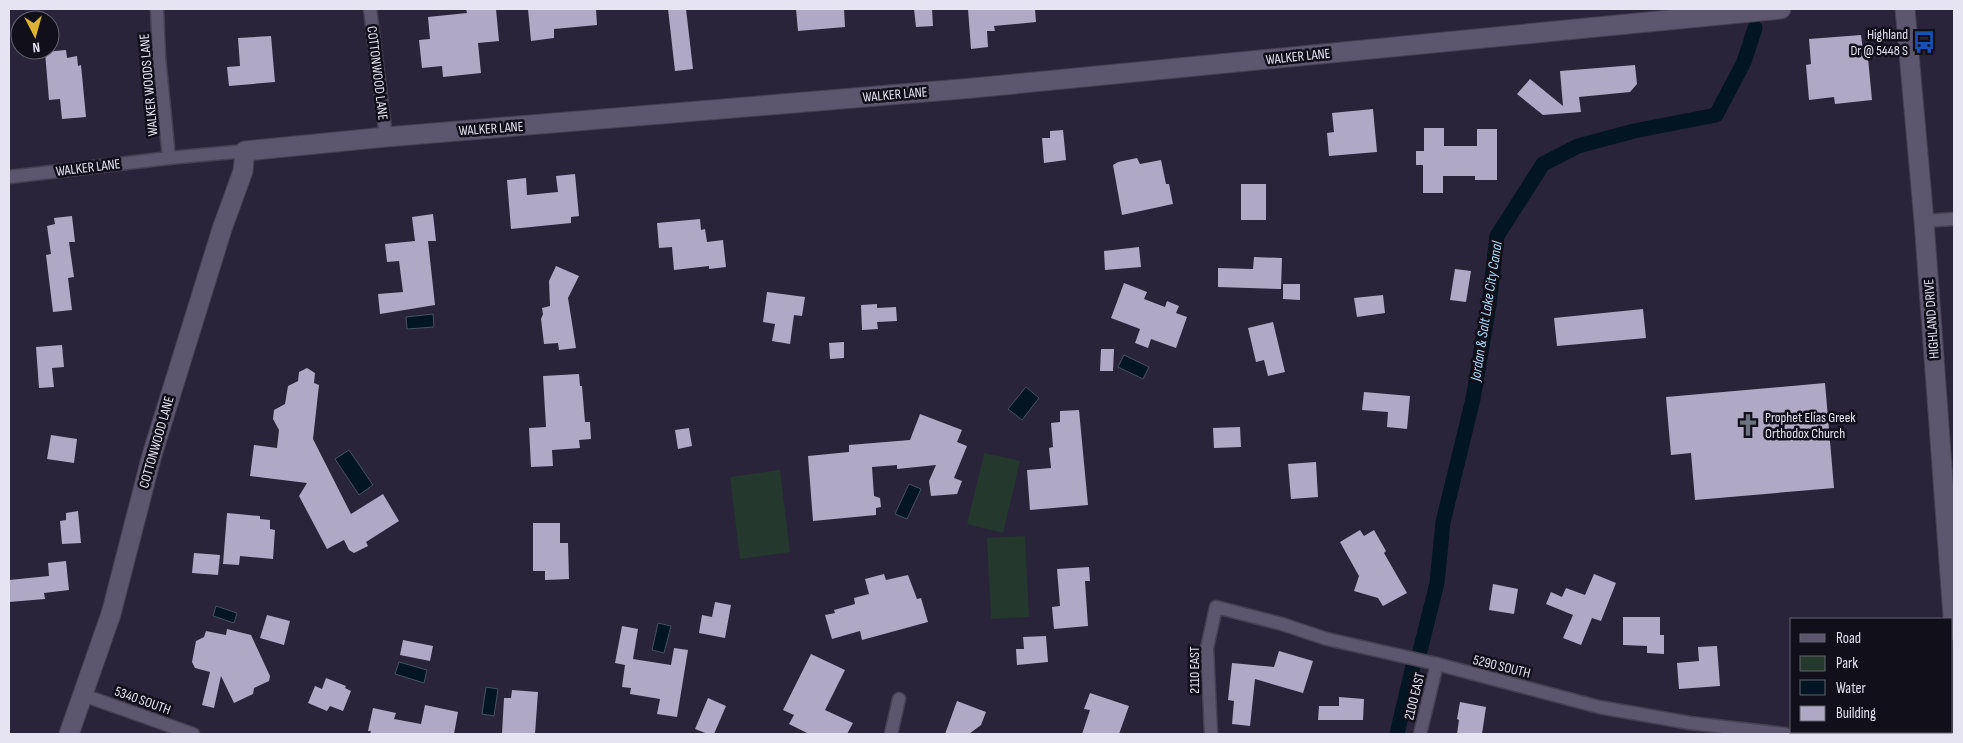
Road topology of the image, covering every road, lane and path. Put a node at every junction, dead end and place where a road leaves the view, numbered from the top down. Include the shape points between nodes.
1 (157, 9) edge
2 (370, 9) edge
3 (1781, 9) edge
4 (1905, 9) edge
5 (386, 137) junction
6 (245, 151) junction
7 (170, 158) junction
8 (9, 177) edge
9 (1954, 218) edge
10 (1924, 221) junction
11 (1216, 607) joint
12 (1953, 610) edge
13 (1954, 630) edge
14 (1437, 664) junction
15 (83, 695) junction
16 (899, 699) dead end
17 (69, 734) edge
18 (193, 734) edge
19 (892, 734) edge
20 (1211, 734) edge
21 (1420, 734) edge
22 (1785, 734) edge

1 - 7 street, WALKER WOODS LANE
2 - 5 street, COTTONWOOD LANE
3 - 5 street, WALKER LANE via 983,87
4 - 10 street, HIGHLAND DRIVE
5 - 6 street, WALKER LANE
6 - 7 street, WALKER LANE
6 - 15 street, COTTONWOOD LANE via 243,171 174,380 111,614
7 - 8 street, WALKER LANE
9 - 10 street
10 - 12 street, HIGHLAND DRIVE
11 - 14 street, 5290 SOUTH via 1327,639
11 - 20 street, 2110 EAST via 1207,648
12 - 13 street, HIGHLAND DRIVE
14 - 21 street, 2100 EAST
14 - 22 street, 5290 SOUTH via 1644,716
15 - 17 street, COTTONWOOD LANE
15 - 18 street, 5340 SOUTH
16 - 19 street

